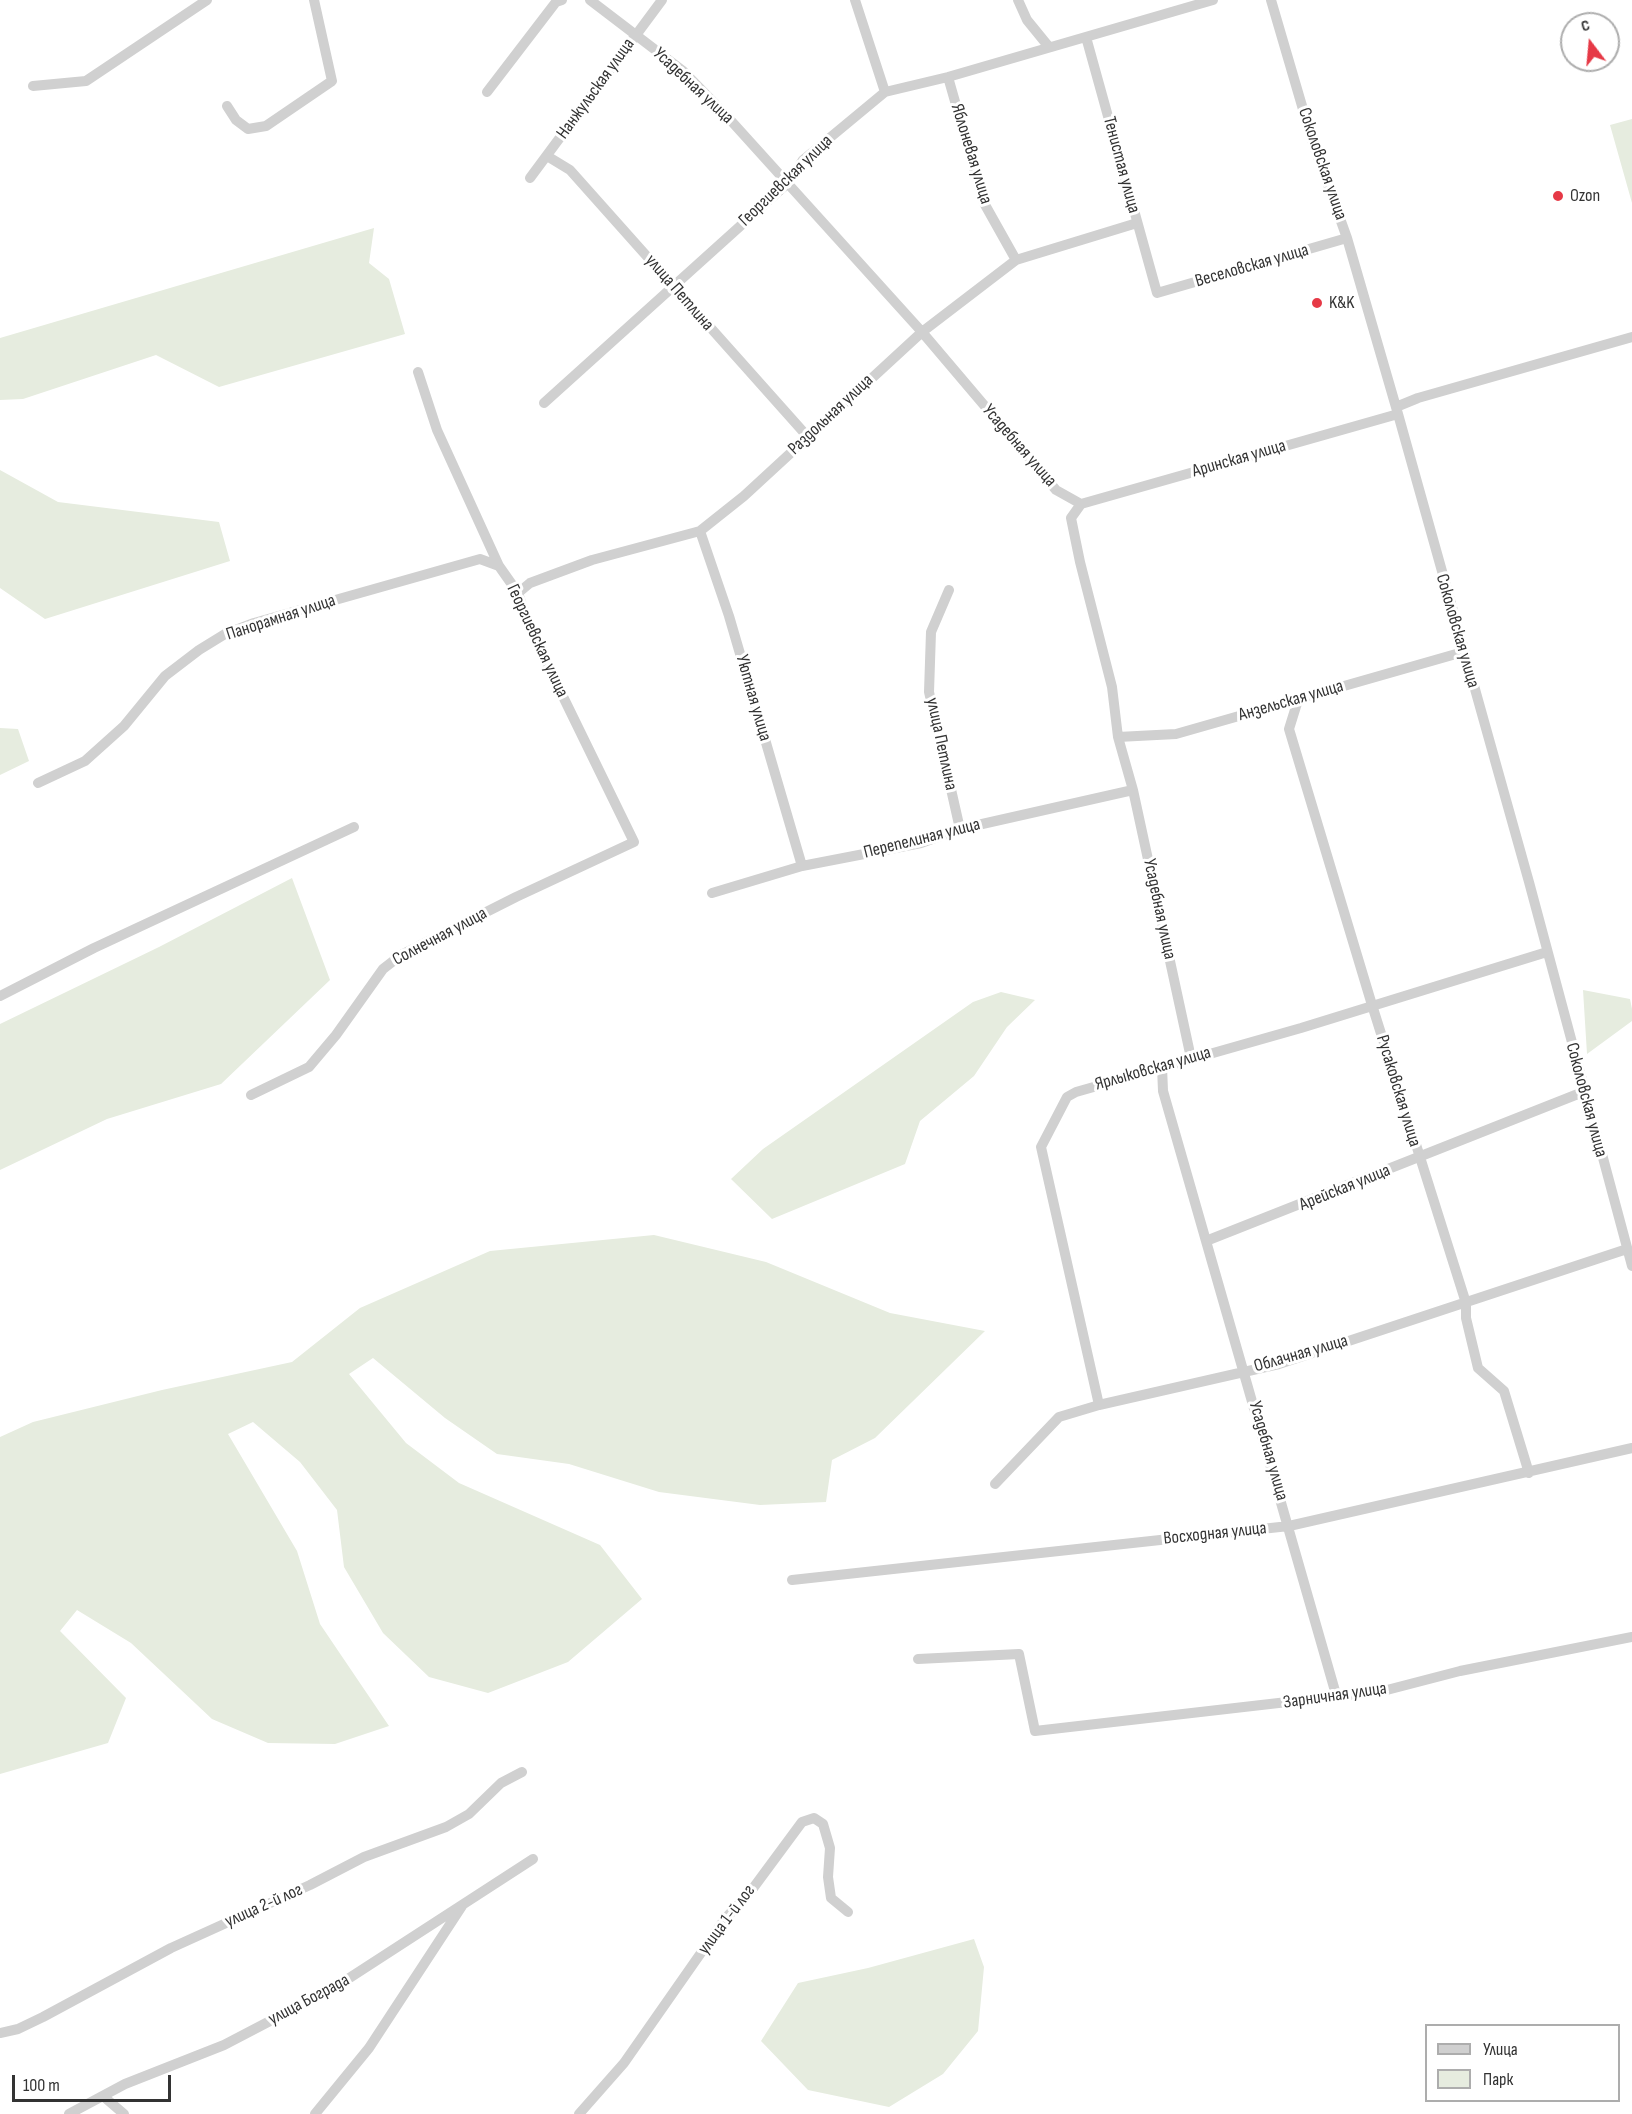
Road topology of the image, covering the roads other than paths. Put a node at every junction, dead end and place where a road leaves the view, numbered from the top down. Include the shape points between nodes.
1 (207, 0) edge
2 (314, 0) edge
3 (562, 0) edge
4 (590, 0) edge
5 (662, 0) edge
6 (855, 0) edge
7 (1017, 0) edge
8 (1213, 0) edge
9 (1271, 0) edge
10 (635, 34) junction
11 (1086, 37) junction
12 (1049, 47) junction
13 (948, 77) junction
14 (33, 86) dead end
15 (487, 92) dead end
16 (885, 92) junction
17 (227, 106) dead end
18 (547, 156) junction
19 (530, 178) dead end
20 (788, 183) junction
21 (1137, 223) junction
22 (1347, 238) junction
23 (1016, 260) junction
24 (673, 285) junction
25 (1157, 293) joint
26 (922, 332) junction
27 (1632, 337) edge
28 (418, 372) dead end
29 (544, 403) dead end
30 (1396, 411) junction
31 (807, 436) junction
32 (1081, 504) junction
33 (700, 531) junction
34 (499, 566) junction
35 (949, 590) dead end
36 (518, 592) junction
37 (1463, 652) junction
38 (1298, 700) junction
39 (1118, 737) junction
40 (39, 783) dead end
41 (1133, 790) junction
42 (354, 827) dead end
43 (960, 829) junction
44 (634, 842) joint
45 (802, 866) junction
46 (712, 893) dead end
47 (1547, 952) junction
48 (0, 996) edge
49 (1371, 1005) junction
50 (1191, 1058) junction
51 (1162, 1066) junction
52 (1583, 1092) junction
53 (251, 1095) dead end
54 (1419, 1158) junction
55 (1206, 1241) junction
56 (1627, 1249) junction
57 (1632, 1266) edge
58 (1466, 1303) junction
59 (1245, 1370) junction
60 (1099, 1404) junction
61 (1632, 1448) edge
62 (1529, 1473) junction
63 (996, 1484) dead end
64 (1289, 1527) junction
65 (792, 1580) dead end
66 (1632, 1637) edge
67 (918, 1659) dead end
68 (1337, 1698) junction
69 (522, 1772) dead end
70 (533, 1859) dead end
71 (465, 1901) junction
72 (848, 1912) dead end
73 (0, 2033) edge
74 (104, 2096) junction
75 (69, 2114) edge
76 (124, 2114) edge
77 (315, 2114) edge
78 (579, 2114) edge

1 - 14 street via 86,81
2 - 17 street via 332,81 266,126 248,129
3 - 15 street via 556,2
4 - 10 street, Усадебная улица
5 - 10 street, Нанжульская улица
6 - 16 street
7 - 12 street
8 - 11 street, Георгиевская улица
9 - 22 street, Соколовская улица via 1312,140
10 - 18 street, Нанжульская улица
10 - 20 street, Усадебная улица via 683,71
11 - 12 street, Георгиевская улица
11 - 21 street, Тенистая улица
12 - 13 street, Георгиевская улица
13 - 16 street, Георгиевская улица
13 - 23 street, Яблоневая улица via 984,203
16 - 20 street, Георгиевская улица via 803,160
18 - 19 street, Нанжульская улица
18 - 24 street, улица Петлина via 570,170
20 - 24 street, Георгиевская улица
20 - 26 street, Усадебная улица
21 - 23 street, Раздольная улица
21 - 25 street, Тенистая улица
22 - 25 street, Веселовская улица
22 - 30 street, Соколовская улица
23 - 26 street, Раздольная улица
24 - 29 street, Георгиевская улица
24 - 31 street, улица Петлина
26 - 31 street, Раздольная улица
26 - 32 street, Усадебная улица via 1056,490
27 - 30 street, Аринская улица via 1418,398
28 - 34 street, Георгиевская улица via 437,430
30 - 32 street, Аринская улица
30 - 37 street, Соколовская улица
31 - 33 street, Раздольная улица via 744,496
32 - 39 street, Усадебная улица via 1071,518 1112,687
33 - 36 street, Раздольная улица via 592,560 530,583
33 - 45 street, Уютная улица
34 - 36 street, Георгиевская улица
34 - 40 street, Панорамная улица via 480,559 225,634 165,675 124,726 85,761
35 - 43 street, улица Петлина via 931,632 929,693
36 - 44 street, Георгиевская улица via 531,631
37 - 38 street, Анзельская улица
37 - 47 street, Соколовская улица
38 - 39 street, Анзельская улица via 1176,734
38 - 49 street, Русаковская улица via 1289,729
39 - 41 street, Усадебная улица
41 - 43 street, Перепелиная улица
41 - 50 street, Усадебная улица
42 - 48 street
43 - 45 street, Перепелиная улица via 921,843
44 - 53 street, Солнечная улица via 401,956 383,969 309,1067
45 - 46 street, Перепелиная улица
47 - 49 street, Ярлыковская улица
47 - 52 street, Соколовская улица
49 - 50 street, Ярлыковская улица
49 - 54 street, Русаковская улица
50 - 51 street, Ярлыковская улица
51 - 55 street, Усадебная улица via 1163,1090
51 - 60 street, Ярлыковская улица via 1067,1097 1041,1147
52 - 54 street, Арейская улица
52 - 56 street, Соколовская улица
54 - 55 street, Арейская улица
54 - 58 street, Русаковская улица
55 - 59 street, Усадебная улица
56 - 57 street, Соколовская улица
56 - 58 street, Облачная улица
58 - 59 street, Облачная улица via 1279,1364
58 - 62 street, Русаковская улица via 1478,1368 1504,1391
59 - 60 street, Облачная улица
59 - 64 street, Усадебная улица
60 - 63 street, Облачная улица via 1059,1417
61 - 62 street, Восходная улица
62 - 64 street, Восходная улица
64 - 65 street, Восходная улица
64 - 68 street, Усадебная улица
66 - 68 street, Зарничная улица
67 - 68 street, Зарничная улица via 1019,1654 1035,1731
69 - 73 street, улица 2-й лог via 501,1783 469,1814 446,1827 364,1857 171,1948 43,2017
70 - 71 street, улица Бограда
71 - 74 street, улица Бограда via 420,1935 337,1986 214,2049
71 - 77 street via 369,2048
72 - 78 street, улица 1-й лог via 831,1898 830,1848 823,1824 814,1818 802,1822 751,1891 724,1920 624,2063
74 - 75 street, улица Бограда
74 - 76 street

